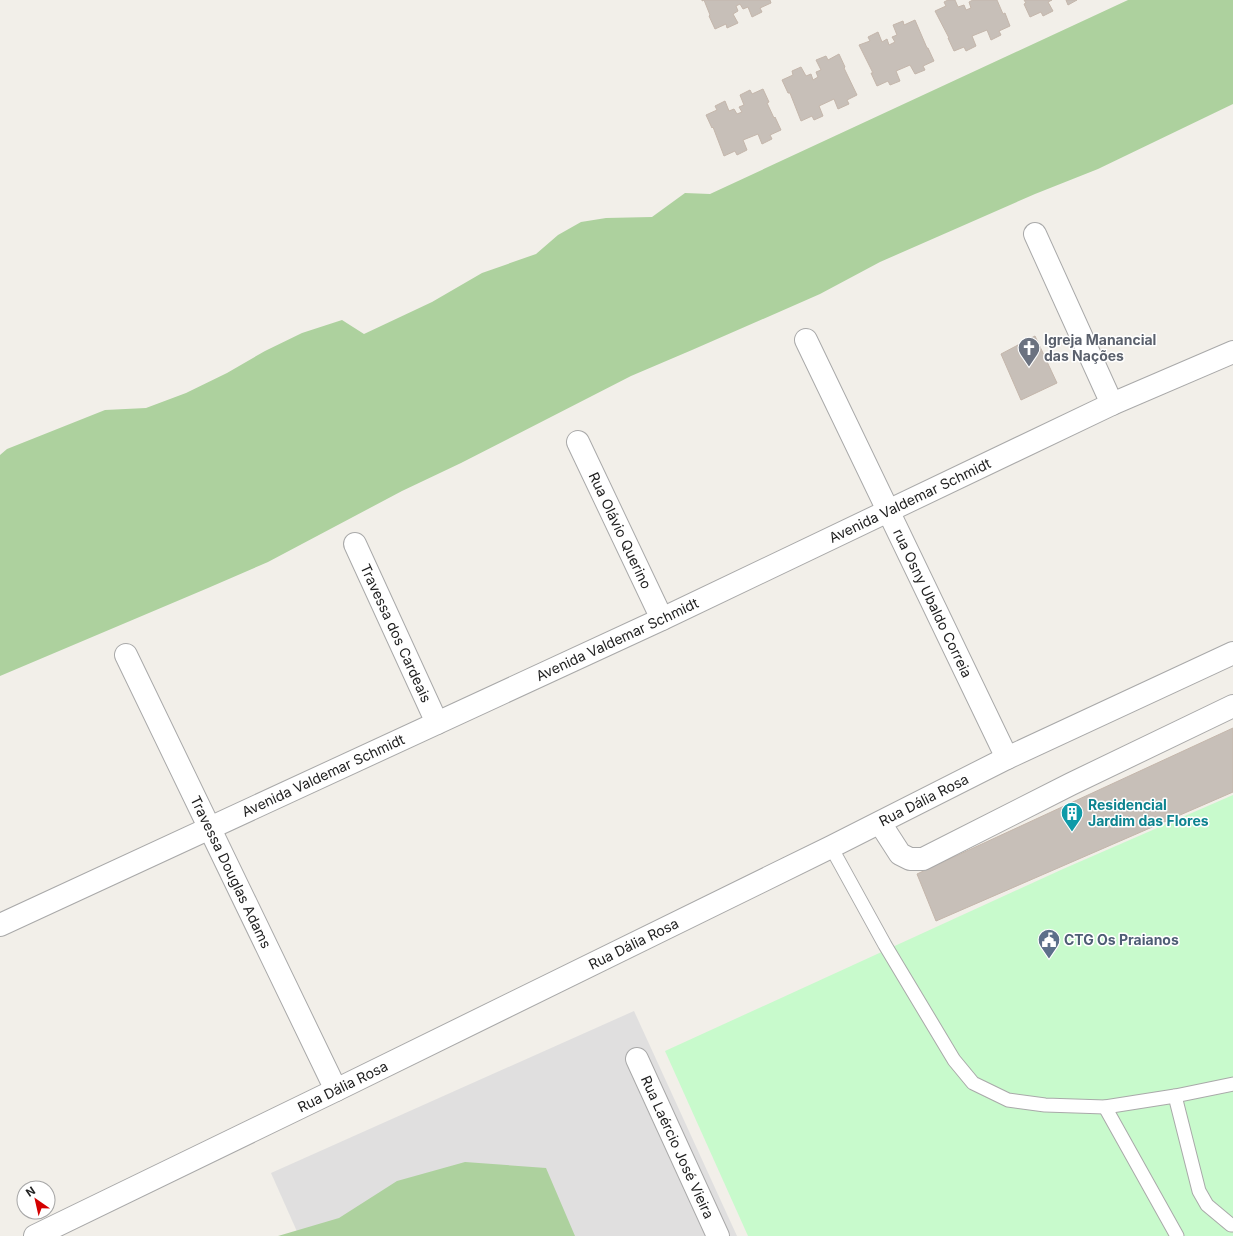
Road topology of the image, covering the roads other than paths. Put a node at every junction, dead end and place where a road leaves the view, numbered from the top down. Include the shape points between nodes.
1 (1034, 234) dead end
2 (806, 340) dead end
3 (1233, 352) edge
4 (1112, 404) junction
5 (578, 442) dead end
6 (889, 511) junction
7 (355, 544) dead end
8 (662, 619) junction
9 (1233, 653) edge
10 (126, 655) dead end
11 (1233, 706) edge
12 (437, 723) junction
13 (1007, 758) junction
14 (880, 823) junction
15 (209, 828) junction
16 (831, 848) junction
17 (0, 925) edge
18 (637, 1059) dead end
19 (1233, 1084) edge
20 (336, 1090) junction
21 (1175, 1096) junction
22 (1105, 1107) junction
23 (1233, 1225) edge
24 (35, 1236) edge
25 (718, 1236) edge
26 (1177, 1236) edge

1 - 4 street
2 - 6 street, rua Osny Ubaldo Correia
3 - 4 street, Avenida Valdemar Schmidt
4 - 6 street, Avenida Valdemar Schmidt
5 - 8 street, Rua Olávio Querino
6 - 8 street, Avenida Valdemar Schmidt
6 - 13 street, rua Osny Ubaldo Correia
7 - 12 street, Travessa dos Cardeais
8 - 12 street, Avenida Valdemar Schmidt
9 - 13 street, Rua Dália Rosa
10 - 15 street, Travessa Douglas Adams
11 - 14 street via 923,859 910,859 900,854
12 - 15 street, Avenida Valdemar Schmidt
13 - 14 street, Rua Dália Rosa
14 - 16 street, Rua Dália Rosa
15 - 17 street, Avenida Valdemar Schmidt
15 - 20 street, Travessa Douglas Adams
16 - 20 street, Rua Dália Rosa
16 - 22 lane via 954,1060 973,1083 1008,1100 1045,1105
18 - 25 street, Rua Laércio José Vieira
19 - 21 lane
20 - 24 street, Rua Dália Rosa
21 - 22 lane
21 - 23 lane via 1199,1191 1207,1205
22 - 26 lane

